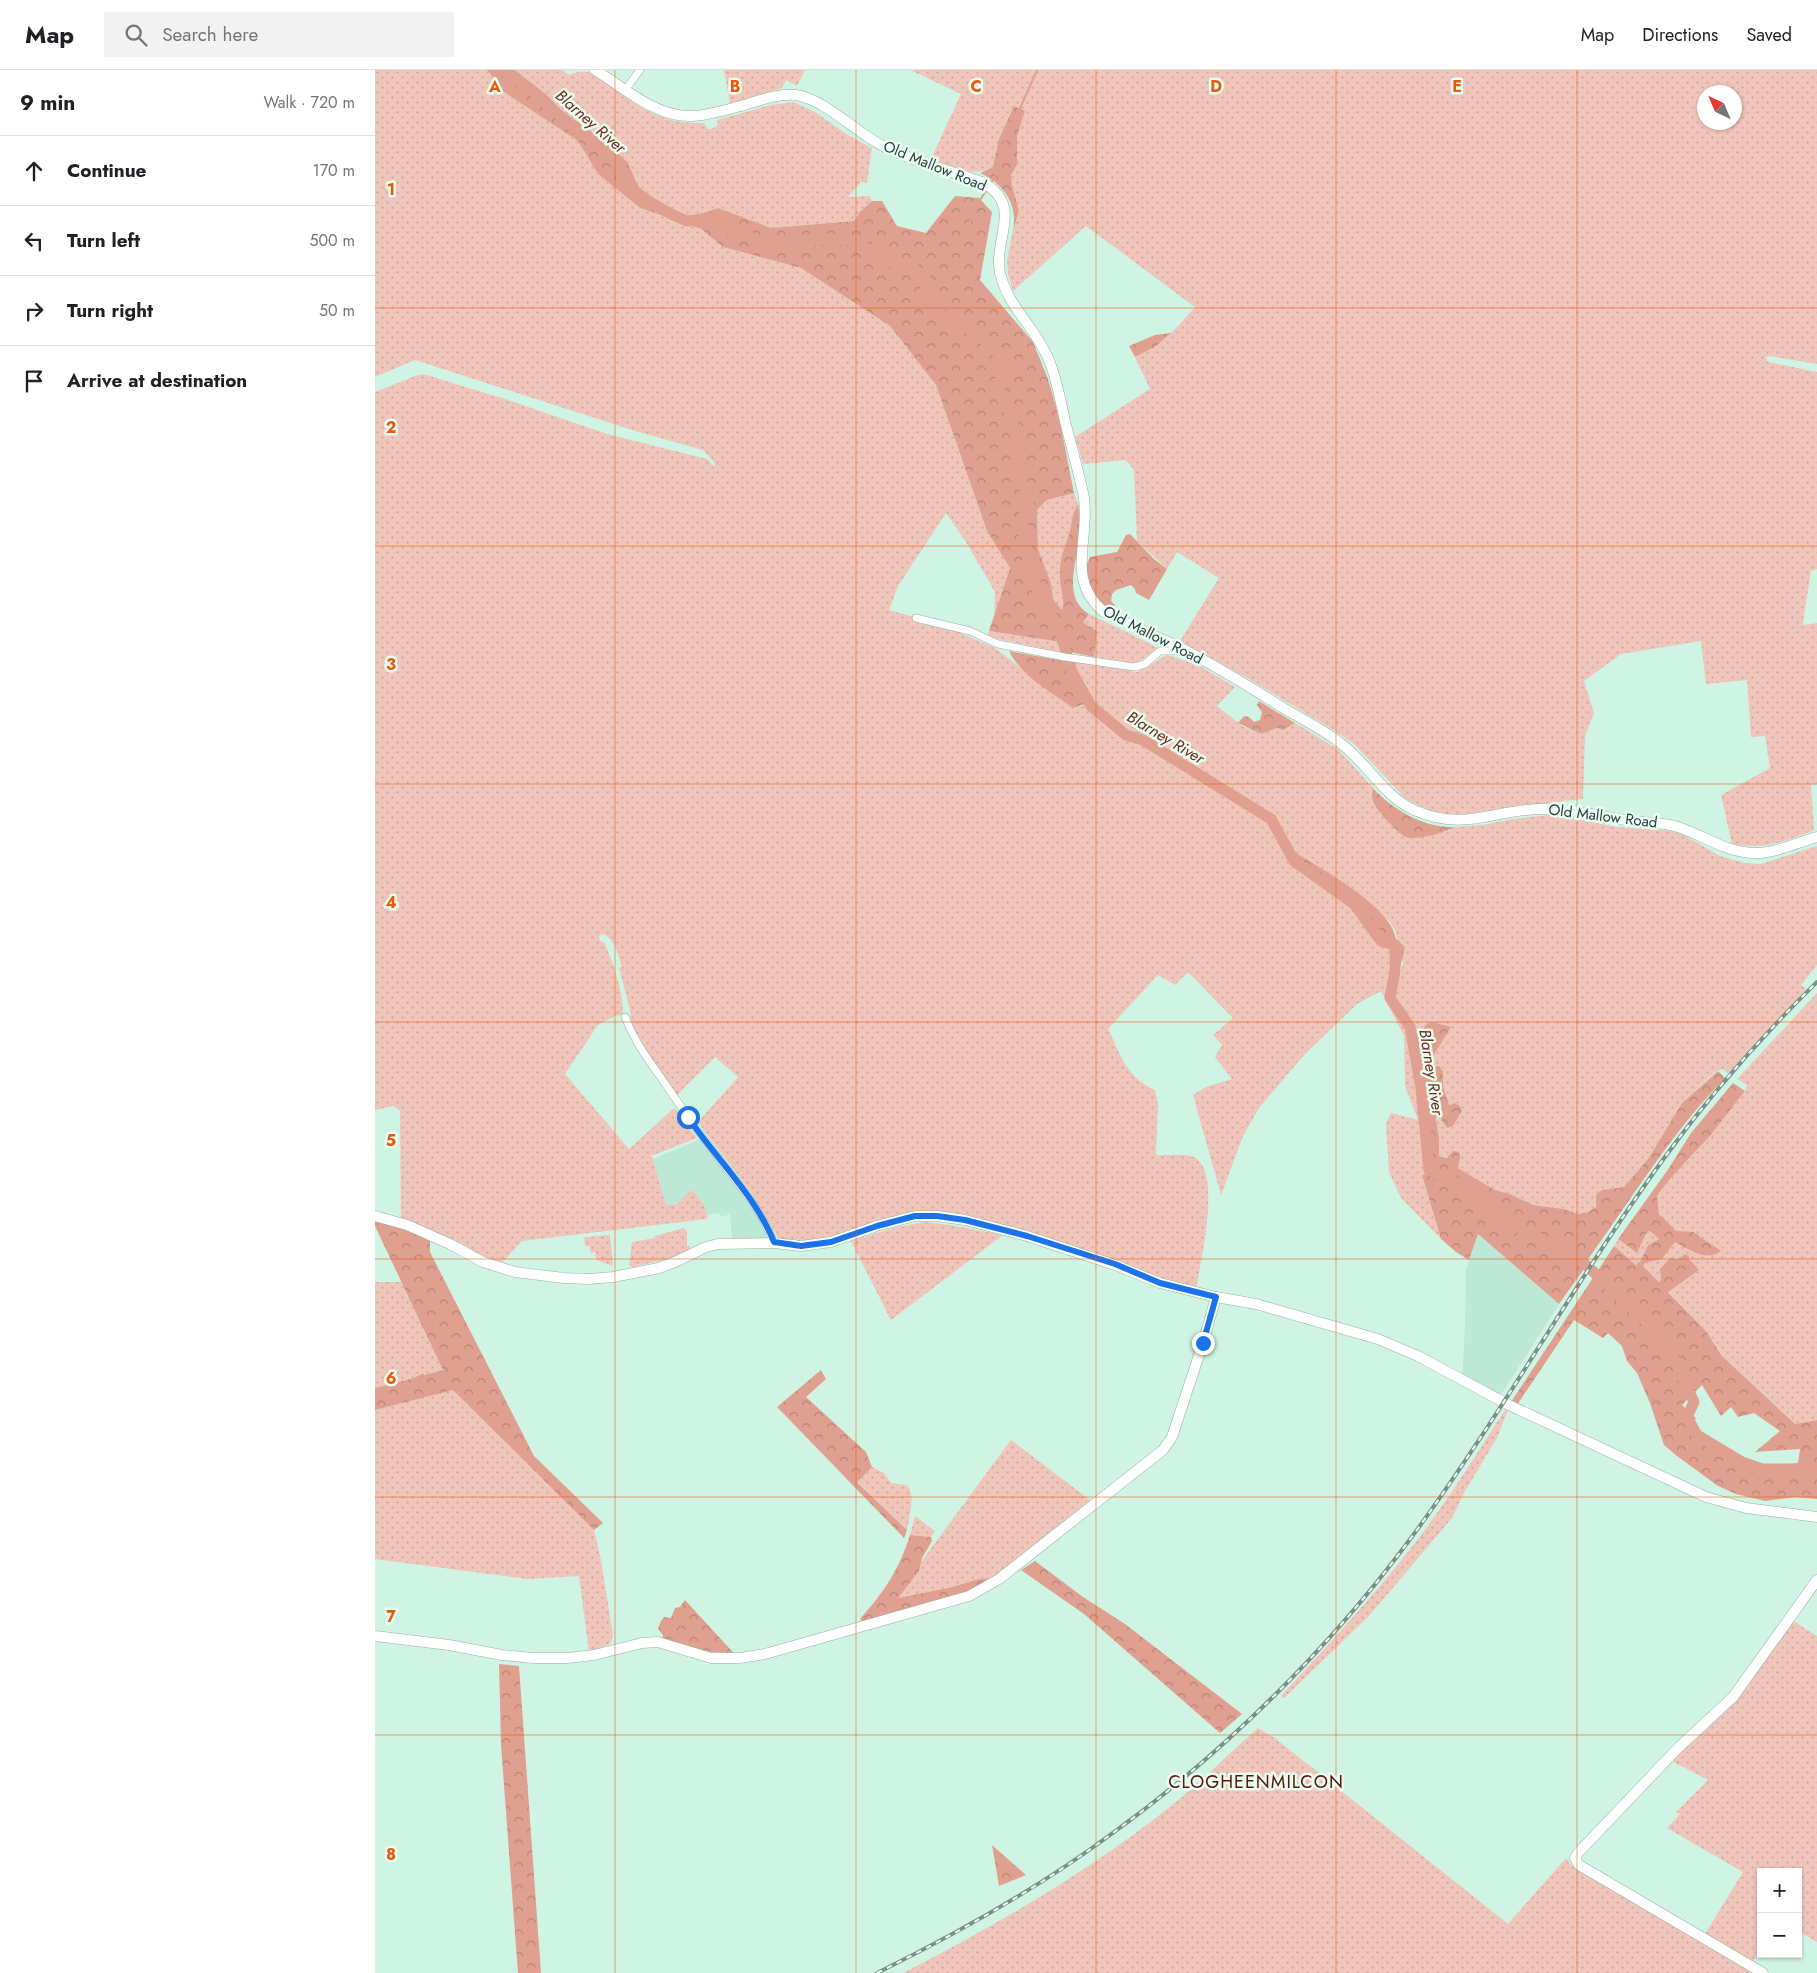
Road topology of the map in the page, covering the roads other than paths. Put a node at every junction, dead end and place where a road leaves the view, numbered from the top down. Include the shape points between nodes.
1 (595, 70) edge
2 (640, 70) edge
3 (626, 89) junction
4 (916, 618) dead end
5 (1179, 648) junction
6 (1817, 837) edge
7 (625, 1016) dead end
8 (375, 1216) edge
9 (774, 1242) junction
10 (1216, 1297) junction
11 (1817, 1517) edge
12 (1817, 1580) edge
13 (375, 1636) edge
14 (1763, 1973) edge

1 - 3 street, Old Mallow Road
2 - 3 street
3 - 5 street, Old Mallow Road via 655,108 690,116 778,96 796,95 815,101 882,145 989,187 1002,200 1006,213 1000,272 1009,295 1041,342 1049,360 1075,457 1086,514 1081,570 1087,594 1103,612
4 - 5 street via 969,631 998,644 1133,667 1145,664 1161,651
5 - 6 street, Old Mallow Road via 1340,742 1395,799 1413,810 1442,820 1467,821 1543,808 1566,809 1633,821 1660,822 1679,827 1724,848 1758,853
7 - 9 street via 634,1039 691,1122 754,1203
8 - 9 street via 407,1225 483,1262 515,1272 564,1278 613,1277 659,1268 718,1244
9 - 10 street via 801,1246 831,1242 915,1216 937,1216 1027,1236 1115,1264 1160,1283
10 - 11 street via 1256,1304 1378,1339 1418,1356 1517,1409 1706,1497 1746,1508
10 - 13 street via 1172,1437 1163,1450 1014,1568 969,1596 765,1654 740,1658 711,1658 658,1642 594,1655 532,1658
12 - 14 street via 1733,1697 1677,1749 1575,1858 1584,1868

